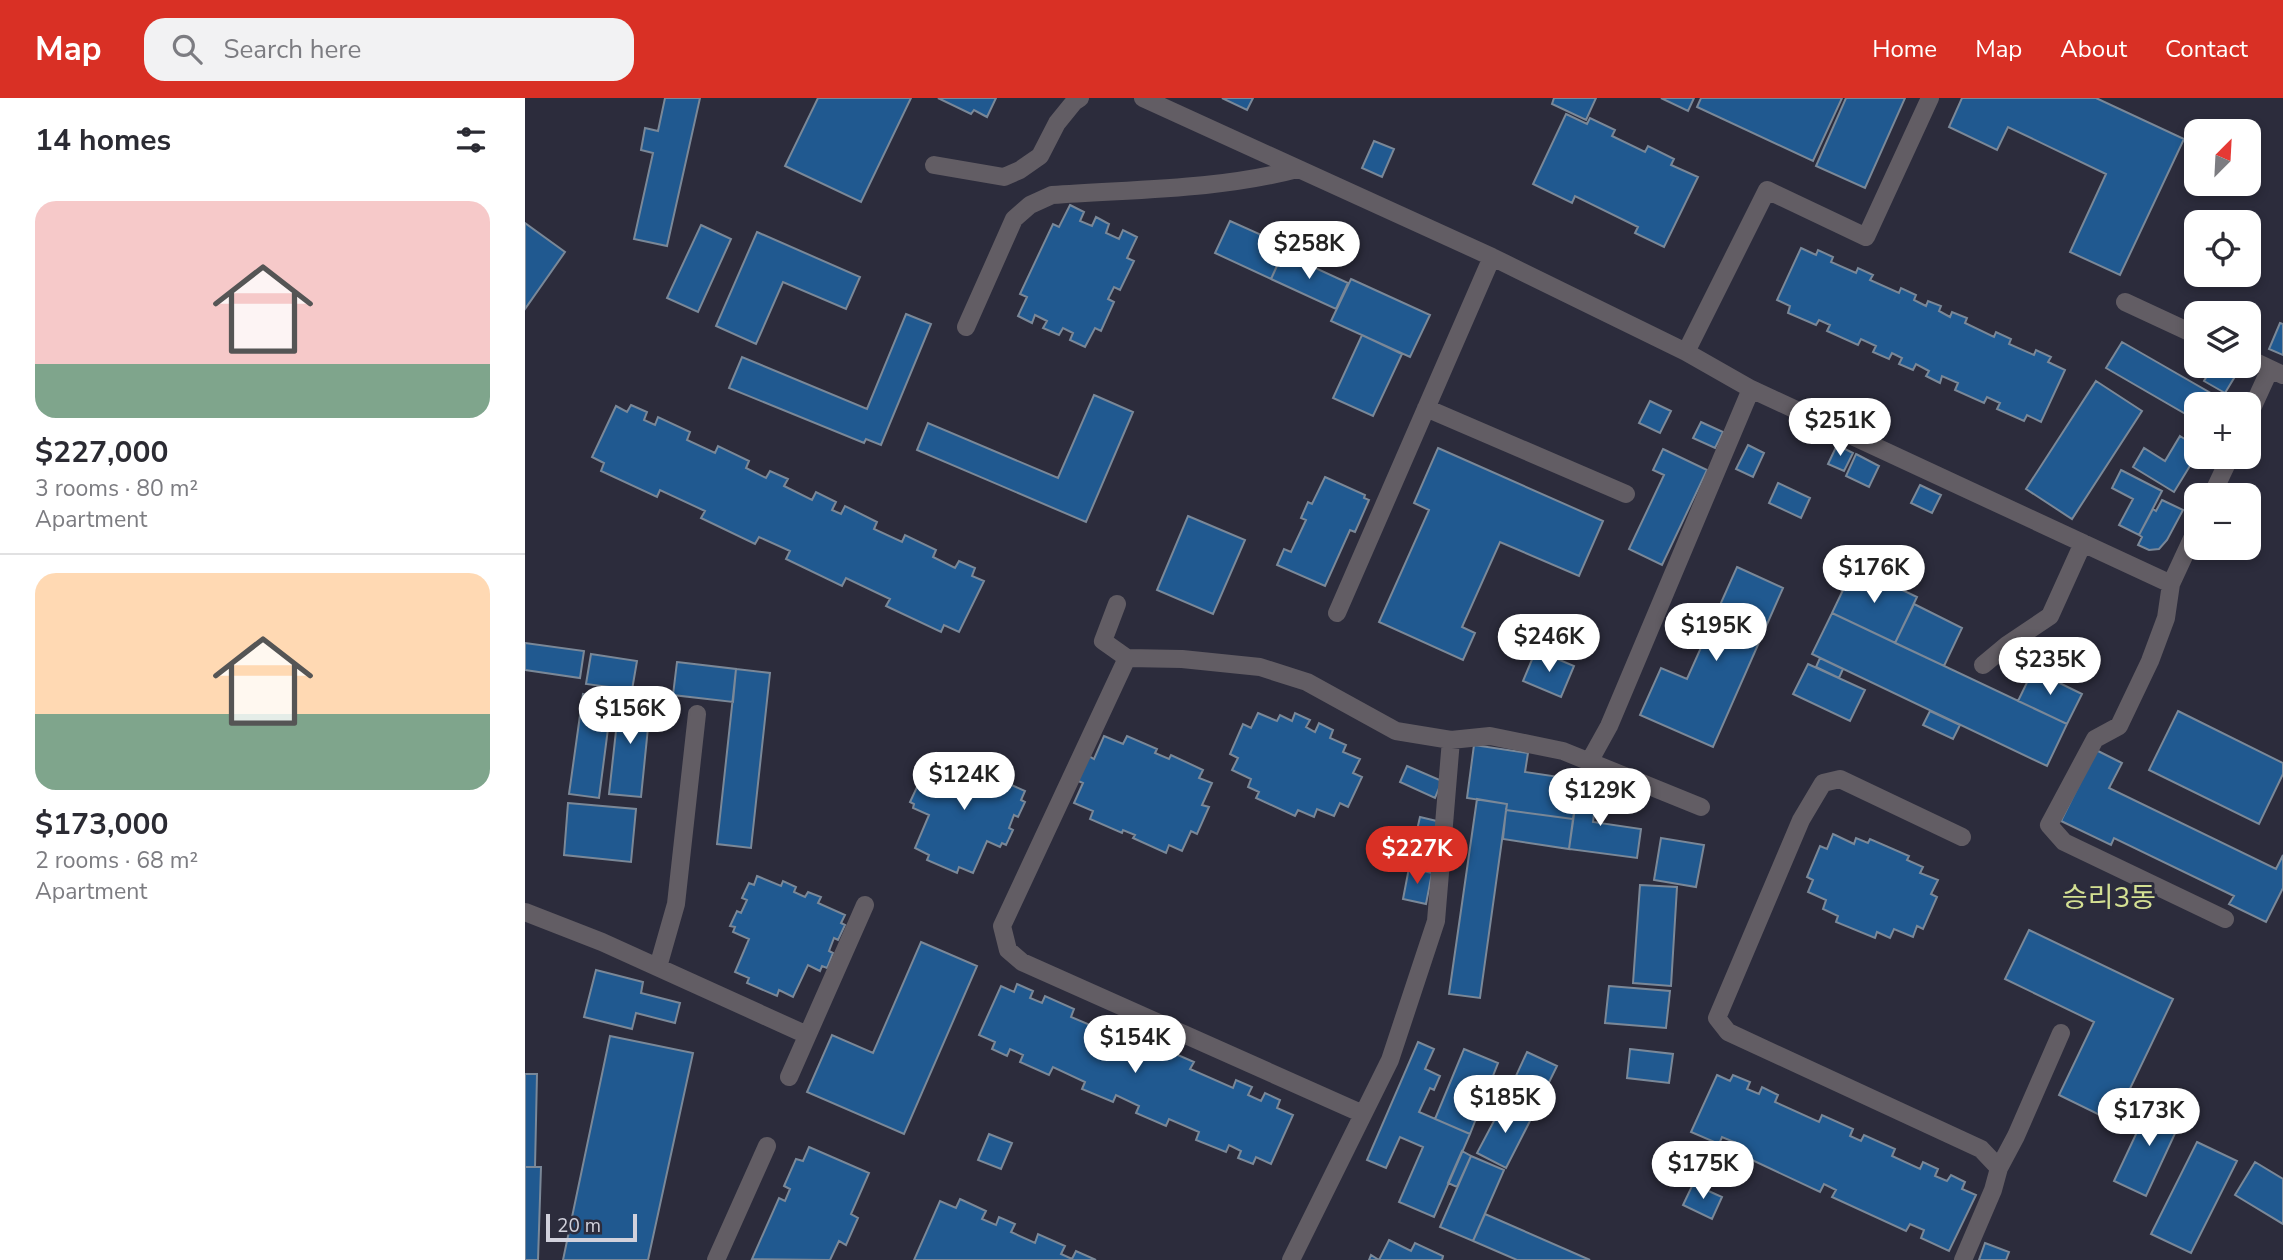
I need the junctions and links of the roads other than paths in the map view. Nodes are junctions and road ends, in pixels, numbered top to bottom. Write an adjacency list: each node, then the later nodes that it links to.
1 (1080, 98): 4 (street)
2 (1143, 98): 5 (street)
3 (1930, 98): 10 (street)
4 (934, 165)
5 (1297, 169): 6 (street); 8 (street)
6 (1492, 257): 10 (street); 15 (street)
7 (2125, 302): 9 (street)
8 (966, 327)
9 (2184, 329)
10 (1686, 352): 13 (street)
11 (2261, 365): 12 (street)
12 (2277, 372): 14 (street)
13 (1751, 389): 17 (street); 26 (street)
14 (2261, 397)
15 (1426, 408): 16 (street); 21 (street)
16 (1626, 494)
17 (2083, 543): 19 (street); 23 (street)
18 (2184, 556): 19 (street)
19 (2171, 584): 31 (street)
20 (1117, 604): 22 (street)
21 (1337, 613)
22 (1127, 658): 25 (street); 36 (street)
23 (1983, 665)
24 (697, 714): 32 (street)
25 (1451, 740): 26 (street); 36 (street)
26 (1589, 762): 27 (street)
27 (1700, 807)
28 (1962, 837): 38 (street)
29 (865, 905): 34 (street)
30 (525, 912): 32 (street)
31 (2225, 919)
32 (657, 967): 34 (street)
33 (2061, 1033): 38 (street)
34 (807, 1035): 35 (street)
35 (789, 1077)
36 (1363, 1114): 40 (street)
37 (767, 1146): 39 (street)
38 (1999, 1168): 41 (street)
39 (716, 1260)
40 (1291, 1260)
41 (1962, 1260)

